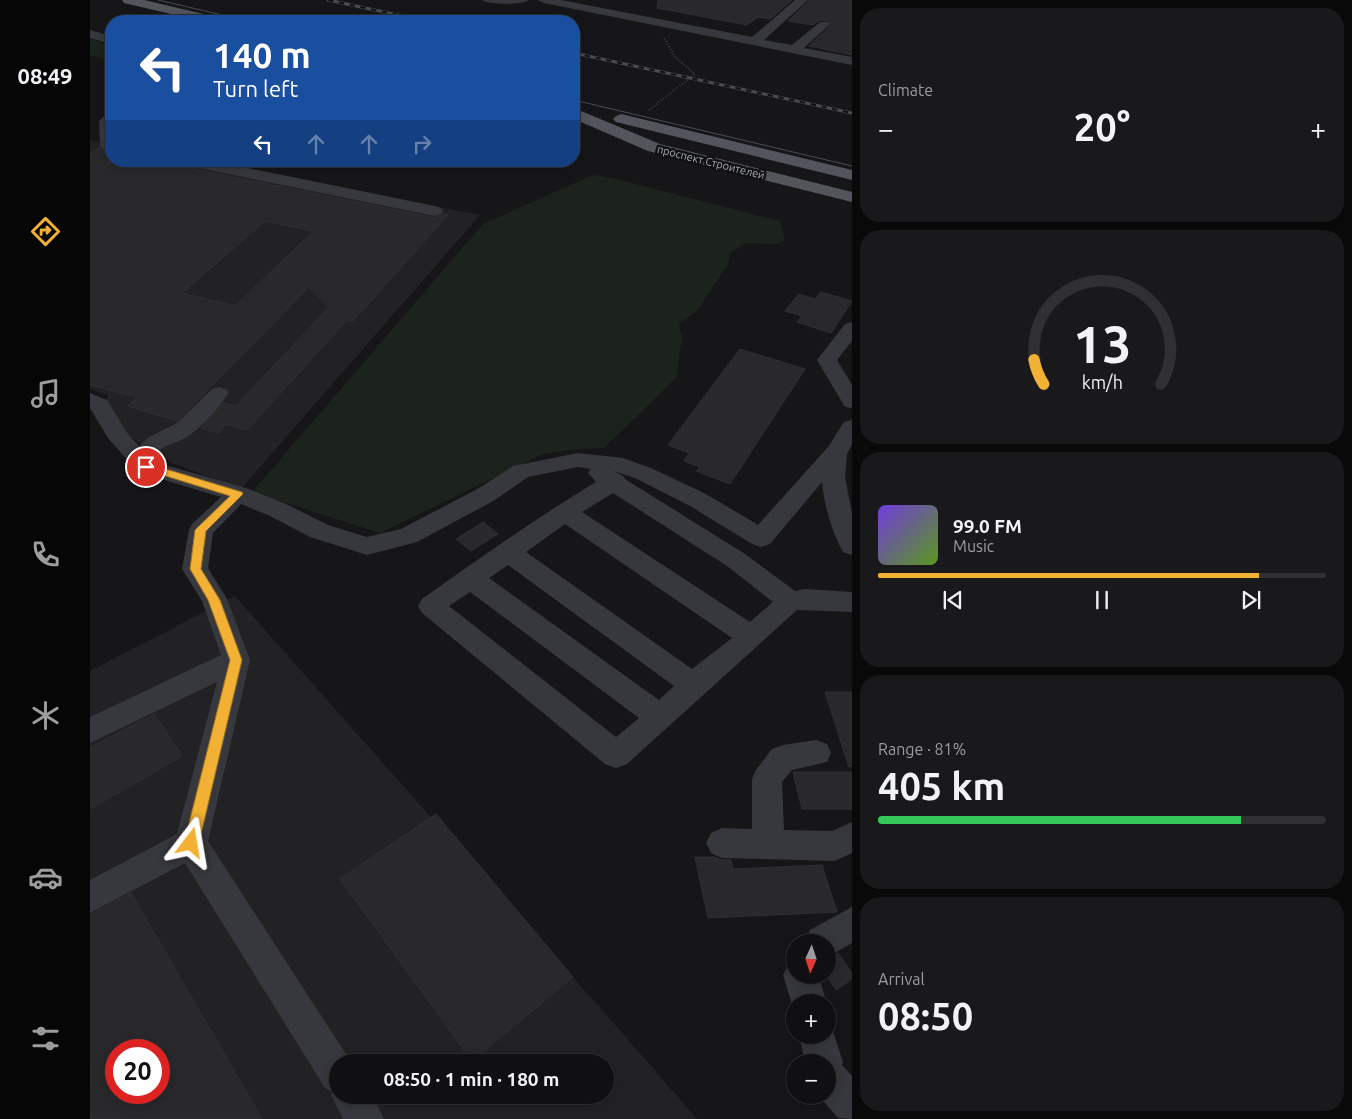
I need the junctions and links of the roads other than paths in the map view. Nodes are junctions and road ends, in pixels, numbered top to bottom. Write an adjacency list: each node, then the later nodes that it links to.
1 (128, 0): 6 (main road)
2 (488, 0): 3 (street)
3 (523, 0)
4 (544, 0): 10 (street)
5 (802, 0): 10 (street)
6 (191, 15)
7 (824, 24): 11 (street)
8 (90, 34): 9 (street)
9 (105, 38)
10 (755, 41): 11 (street)
11 (795, 49): 12 (street)
12 (852, 61)
13 (580, 109): 15 (main road, проспект Строителей)
14 (580, 116): 16 (main road, проспект Строителей)
15 (709, 141): 16 (main road); 18 (main road, проспект Строителей)
16 (684, 156): 19 (main road, проспект Строителей)
17 (219, 167): 20 (street)
18 (848, 173)
19 (852, 196)
20 (435, 211)
21 (852, 328): 24 (street)
22 (219, 393): 28 (street)
23 (90, 399): 28 (street)
24 (852, 402)
25 (852, 427): 26 (street)
26 (840, 461): 32 (street); 33 (street)
27 (564, 462): 29 (street); 30 (street); 32 (street)
28 (156, 470): 30 (street)
29 (615, 481): 31 (street); 35 (street)
30 (238, 494): 40 (street)
31 (565, 512): 34 (street); 39 (street)
32 (761, 538): 35 (street)
33 (850, 541)
34 (508, 552): 36 (street); 41 (street)
35 (736, 560): 37 (street)
36 (470, 578): 42 (street); 42 (street)
37 (790, 601): 38 (street); 39 (street)
38 (852, 602)
39 (752, 638): 41 (street)
40 (236, 660): 43 (street); 46 (street)
41 (693, 685): 42 (street)
42 (660, 717)
43 (90, 731)
44 (816, 753): 48 (street)
45 (852, 836): 48 (street)
46 (191, 843): 49 (street); 52 (street)
47 (722, 843): 48 (street)
48 (768, 844)
49 (90, 897)
50 (852, 924): 51 (street)
51 (835, 934)
52 (329, 1061)
53 (836, 1087): 55 (street)
54 (356, 1104): 56 (street)
55 (852, 1104)
56 (365, 1119)

